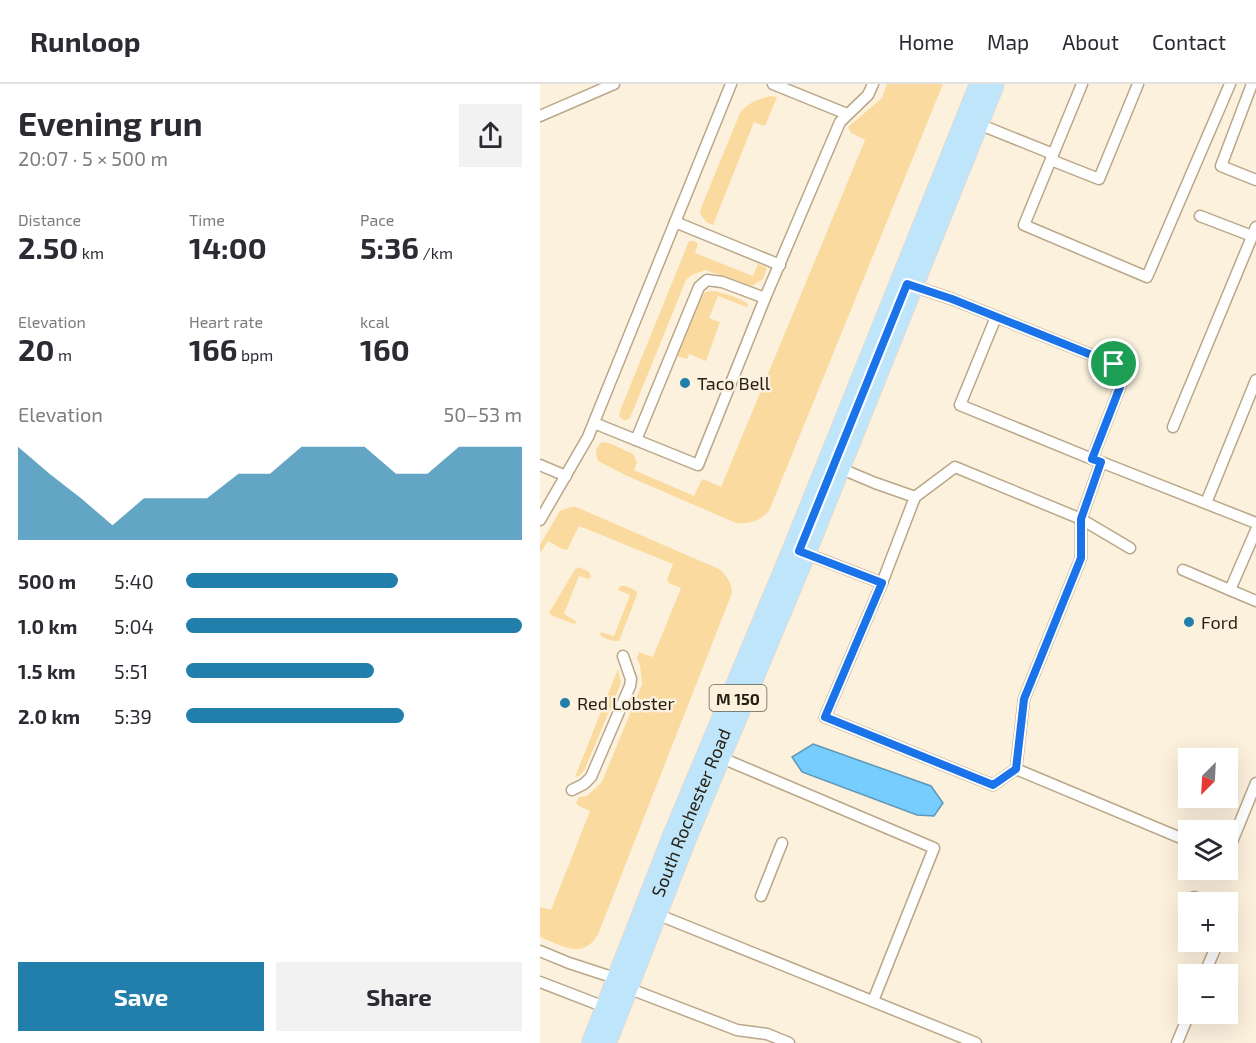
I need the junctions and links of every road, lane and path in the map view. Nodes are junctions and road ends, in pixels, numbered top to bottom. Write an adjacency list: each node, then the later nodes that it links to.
1 (614, 84): 11 (lane)
2 (731, 84): 16 (lane)
3 (773, 84): 10 (lane)
4 (873, 84): 10 (lane)
5 (987, 84): 12 (main road, South Rochester Road / M 150)
6 (1082, 84): 13 (lane)
7 (1138, 84): 13 (lane)
8 (1230, 84): 13 (lane)
9 (1249, 85): 14 (lane)
10 (847, 114): 18 (lane)
11 (540, 116)
12 (972, 122): 13 (lane); 19 (main road, South Rochester Road / M 150)
13 (1052, 157)
14 (1256, 180)
15 (1200, 216): 17 (lane)
16 (675, 222): 18 (lane); 23 (lane)
17 (1254, 232): 24 (lane)
18 (780, 265): 20 (lane)
19 (907, 284): 21 (lane); 28 (main road, South Rochester Road / M 150)
20 (765, 298): 25 (lane); 25 (lane)
21 (996, 317): 26 (lane); 26 (lane)
22 (1256, 380): 31 (lane)
23 (594, 423): 25 (lane); 29 (lane)
24 (1173, 427)
25 (636, 440)
26 (1096, 461): 31 (lane); 32 (lane)
27 (540, 465): 29 (lane)
28 (833, 465): 30 (lane); 37 (main road, South Rochester Road / M 150)
29 (566, 476): 33 (lane)
30 (915, 497): 32 (lane); 39 (lane)
31 (1206, 503): 34 (lane)
32 (1081, 519): 36 (lane); 44 (lane)
33 (540, 520)
34 (1256, 524)
35 (1256, 530): 40 (lane)
36 (1130, 548)
37 (799, 551): 39 (lane); 43 (main road, South Rochester Road / M 150)
38 (1183, 570): 40 (lane)
39 (882, 583): 44 (lane)
40 (1230, 590): 41 (lane)
41 (1256, 601)
42 (623, 656): 46 (lane)
43 (714, 755): 51 (main road, South Rochester Road / M 150); 55 (lane)
44 (1016, 769): 48 (lane)
45 (1256, 783): 47 (lane)
46 (572, 790)
47 (1238, 828)
48 (1178, 837)
49 (783, 843): 50 (lane)
50 (761, 896)
51 (651, 912): 54 (main road, South Rochester Road / M 150); 55 (lane)
52 (540, 951): 54 (lane)
53 (540, 982): 54 (lane)
54 (620, 992): 57 (main road, South Rochester Road / M 150); 58 (lane)
55 (873, 1001): 59 (lane)
56 (1185, 1024): 60 (lane)
57 (599, 1043)
58 (789, 1043)
59 (976, 1043)
60 (1177, 1043)

